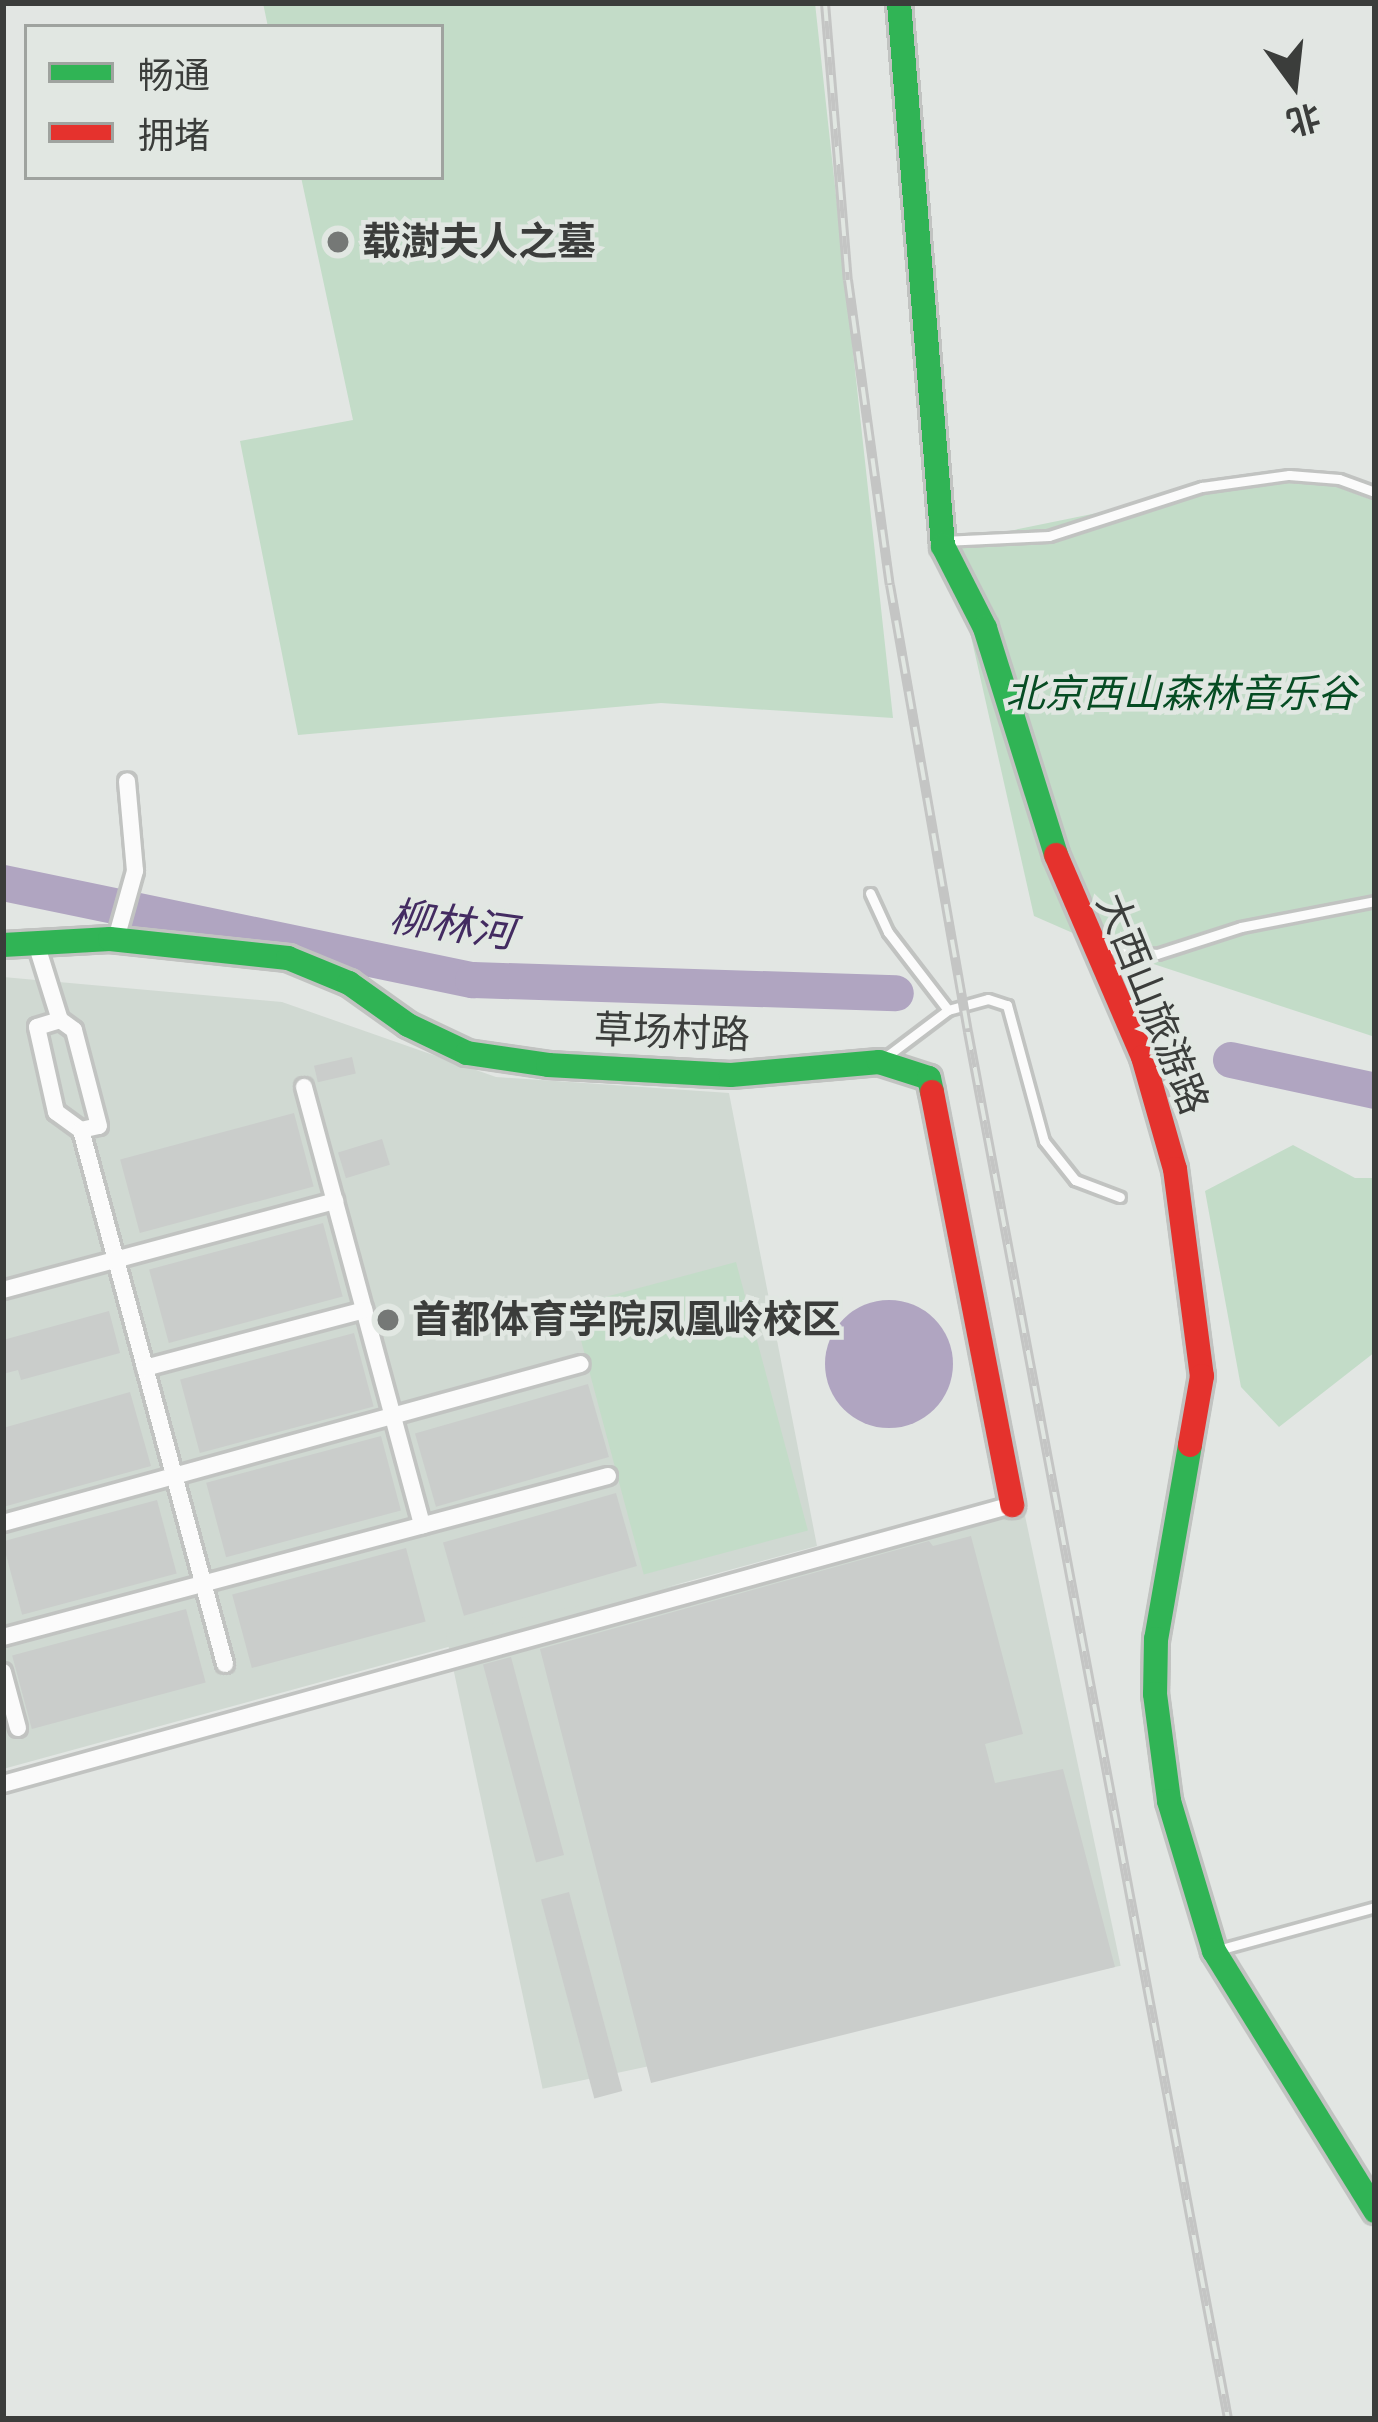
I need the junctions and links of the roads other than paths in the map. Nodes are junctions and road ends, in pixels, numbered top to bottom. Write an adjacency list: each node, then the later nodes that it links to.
1 (898, 3): 3 (street, 大西山旅游路)
2 (1375, 492): 3 (lane)
3 (943, 541): 10 (street, 大西山旅游路)
4 (127, 781): 7 (street)
5 (870, 893): 11 (lane)
6 (1375, 902): 10 (lane)
7 (118, 933): 8 (street, 草场村路); 13 (street, 草场村路)
8 (36, 943): 9 (street, 草场村路); 12 (street)
9 (3, 945)
10 (1094, 948): 36 (street, 大西山旅游路)
11 (948, 1010): 13 (lane); 16 (lane)
12 (60, 1020): 15 (street); 15 (street)
13 (879, 1062): 26 (street)
14 (304, 1087): 17 (street)
15 (81, 1130): 18 (street)
16 (1120, 1197)
17 (335, 1201): 18 (street); 20 (street)
18 (116, 1260): 19 (street); 22 (street)
19 (3, 1290)
20 (364, 1310): 22 (street); 23 (street)
21 (581, 1364): 23 (street)
22 (146, 1369): 25 (street)
23 (393, 1416): 25 (street); 28 (street)
24 (608, 1475): 28 (street)
25 (175, 1476): 27 (street); 29 (street)
26 (1012, 1505): 34 (street)
27 (3, 1523)
28 (422, 1525): 29 (street)
29 (203, 1584): 30 (street); 31 (street)
30 (3, 1637)
31 (225, 1664)
32 (3, 1672): 33 (street)
33 (18, 1728)
34 (3, 1784)
35 (1375, 1907): 36 (lane)
36 (1214, 1951): 37 (street, 大西山旅游路)
37 (1375, 2211)

